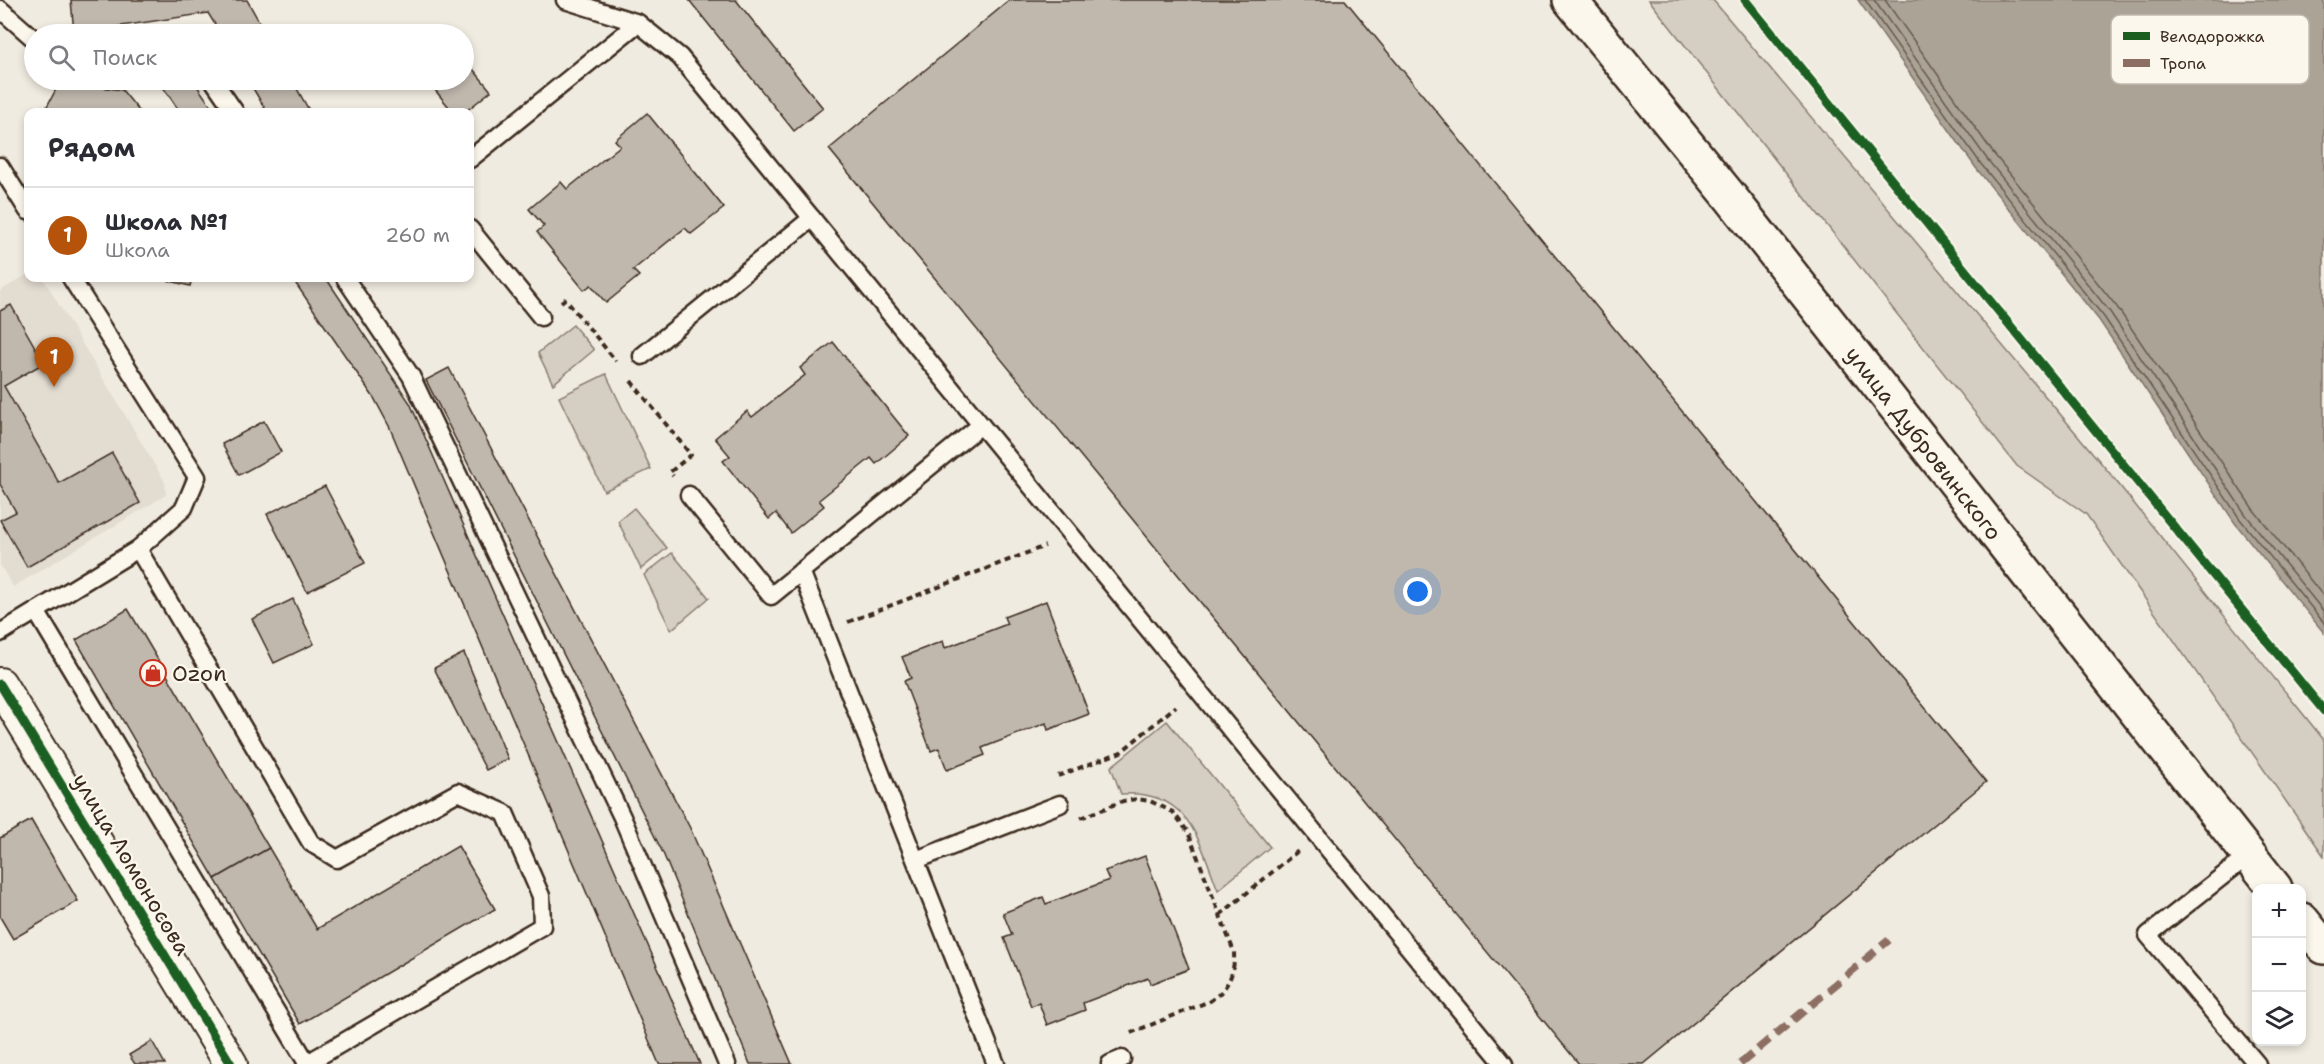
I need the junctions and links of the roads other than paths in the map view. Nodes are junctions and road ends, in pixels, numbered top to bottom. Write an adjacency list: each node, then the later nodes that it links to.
1 (565, 0): 4 (lane)
2 (1570, 0): 25 (main road, улица Дубровинского)
3 (0, 9): 5 (lane)
4 (638, 23): 8 (lane); 11 (lane)
5 (24, 30)
6 (220, 90): 7 (lane)
7 (232, 108)
8 (474, 156)
9 (0, 166): 10 (lane)
10 (24, 205)
11 (812, 218): 16 (lane); 17 (lane)
12 (474, 234): 15 (lane)
13 (74, 282): 19 (lane)
14 (348, 282): 32 (lane)
15 (541, 318)
16 (642, 356)
17 (981, 425): 20 (lane); 34 (lane)
18 (689, 495): 20 (lane)
19 (138, 549): 21 (lane); 31 (lane)
20 (801, 571): 26 (lane)
21 (36, 611): 22 (lane); 31 (lane)
22 (0, 633)
23 (0, 684): 30 (street, улица Ломоносова)
24 (1060, 804): 26 (lane)
25 (2248, 856): 27 (main road, улица Дубровинского); 35 (lane)
26 (916, 861): 33 (lane)
27 (2272, 884)
28 (2306, 926): 29 (main road)
29 (2324, 947)
30 (231, 1064)
31 (306, 1064)
32 (727, 1064)
33 (996, 1064)
34 (1504, 1064)
35 (2257, 1064)

